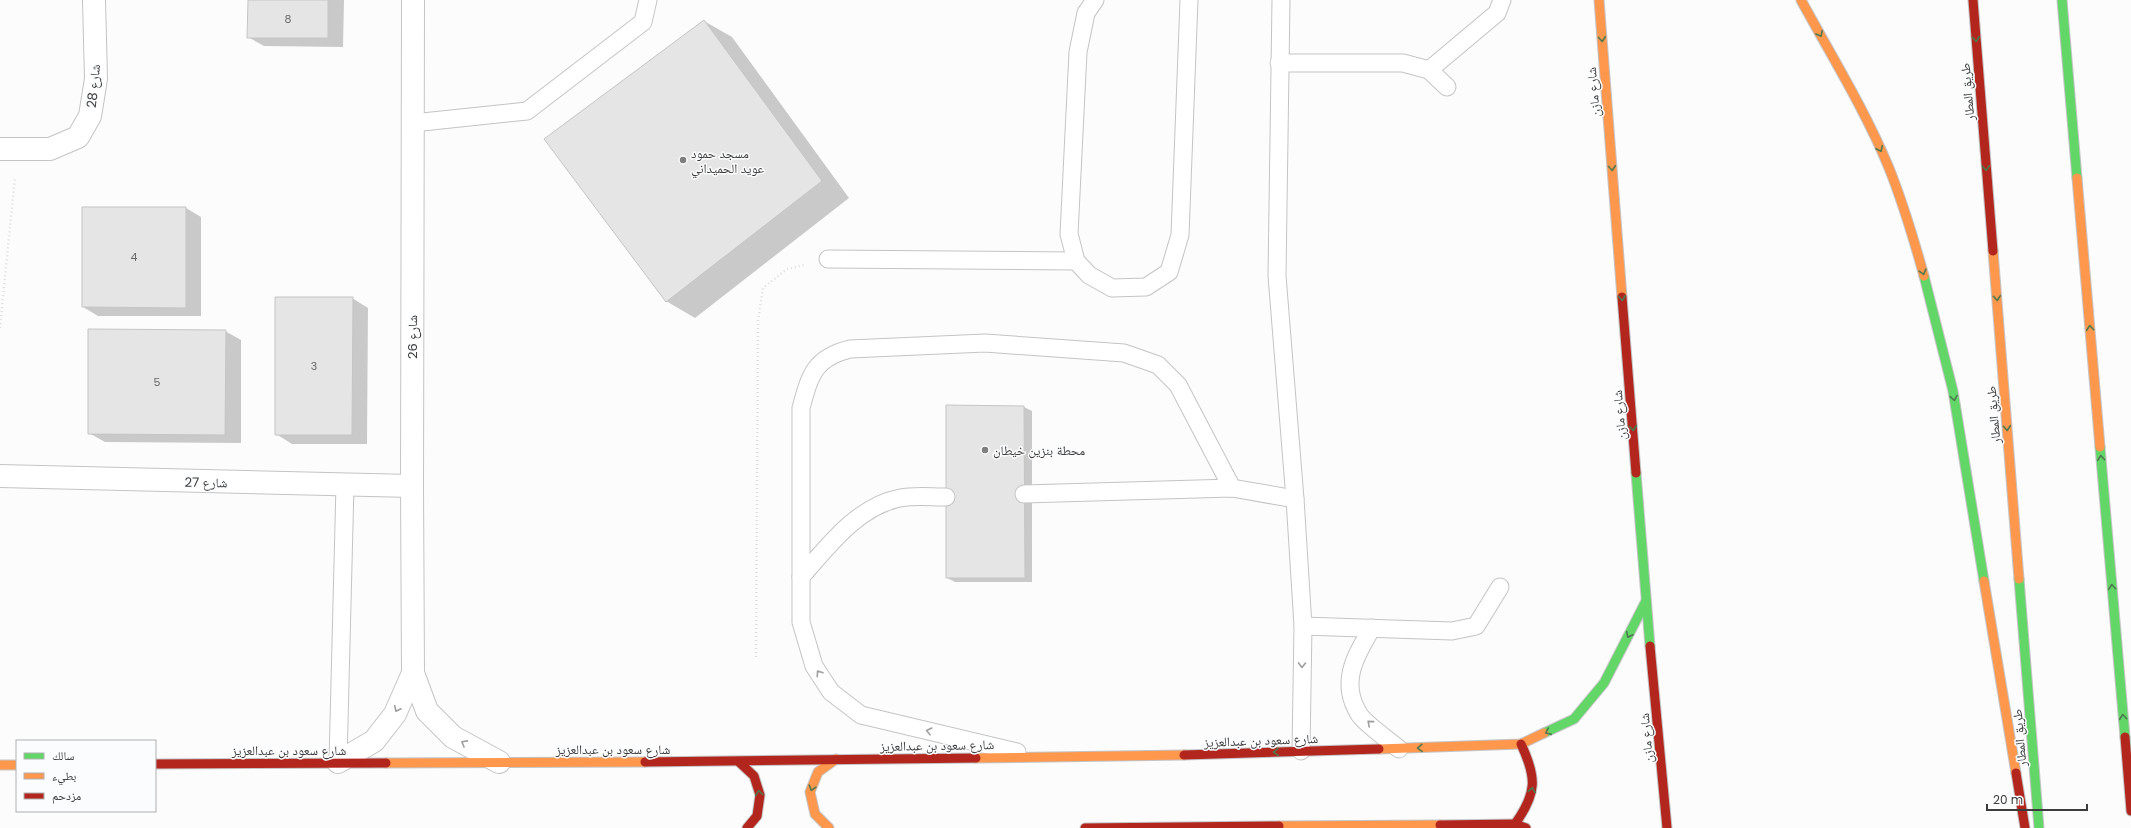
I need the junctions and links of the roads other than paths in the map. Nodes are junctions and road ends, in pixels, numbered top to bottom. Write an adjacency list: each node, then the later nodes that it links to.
1 (94, 0): 16 (street, شارع 28)
2 (413, 0): 15 (street, شارع 26)
3 (648, 0): 15 (lane)
4 (1095, 0): 18 (lane)
5 (1189, 0): 18 (lane)
6 (1281, 0): 12 (lane)
7 (1502, 0): 13 (lane)
8 (1599, 0): 28 (main road, شارع مازن, one-way to 28)
9 (1801, 0): 52 (main road, one-way to 52)
10 (1972, 0): 53 (main road, طريق المطار, one-way to 53)
11 (2062, 0): 43 (main road, one-way to 11)
12 (1279, 62): 13 (lane); 25 (lane)
13 (1429, 70): 14 (lane)
14 (1446, 87)
15 (413, 123): 21 (street, شارع 26)
16 (9, 149)
17 (828, 259): 18 (lane)
18 (1076, 261)
19 (0, 476): 20 (street, شارع 27)
20 (346, 485): 21 (street, شارع 27); 37 (lane)
21 (412, 486): 31 (street, شارع 26)
22 (1232, 488): 23 (lane); 25 (lane); 26 (lane)
23 (1024, 494)
24 (946, 497): 26 (lane)
25 (1295, 499): 29 (lane)
26 (801, 577): 35 (lane, one-way to 26)
27 (1500, 587): 30 (lane)
28 (1646, 601): 32 (main road, شارع سعود بن عبدالعزيز, one-way to 32); 51 (main road, شارع مازن)
29 (1303, 626): 30 (lane); 34 (lane, one-way to 34)
30 (1372, 628): 33 (lane, one-way to 30)
31 (413, 673): 37 (street, شارع 26, one-way to 37); 38 (street, شارع 26, one-way to 31)
32 (1521, 744): 33 (main road, شارع سعود بن عبدالعزيز, one-way to 33); 44 (main road, one-way to 32)
33 (1399, 749): 34 (main road, شارع سعود بن عبدالعزيز)
34 (1301, 751): 35 (main road, شارع سعود بن عبدالعزيز, one-way to 35)
35 (1035, 756): 36 (main road, شارع سعود بن عبدالعزيز)
36 (836, 759): 39 (main road, شارع سعود بن عبدالعزيز); 47 (main road, one-way to 47)
37 (338, 762): 38 (main road, شارع سعود بن عبدالعزيز); 40 (main road, شارع سعود بن عبدالعزيز)
38 (498, 762): 39 (main road, شارع سعود بن عبدالعزيز)
39 (740, 762): 46 (main road, one-way to 39)
40 (156, 764)
41 (0, 765): 42 (main road)
42 (16, 765)
43 (2131, 811)
44 (1515, 824): 45 (main road); 50 (main road)
45 (1229, 827): 49 (main road)
46 (747, 828)
47 (829, 828)
48 (1085, 828): 49 (main road)
49 (1171, 828)
50 (1526, 828)
51 (1667, 828)
52 (2025, 828)
53 (2039, 828)

